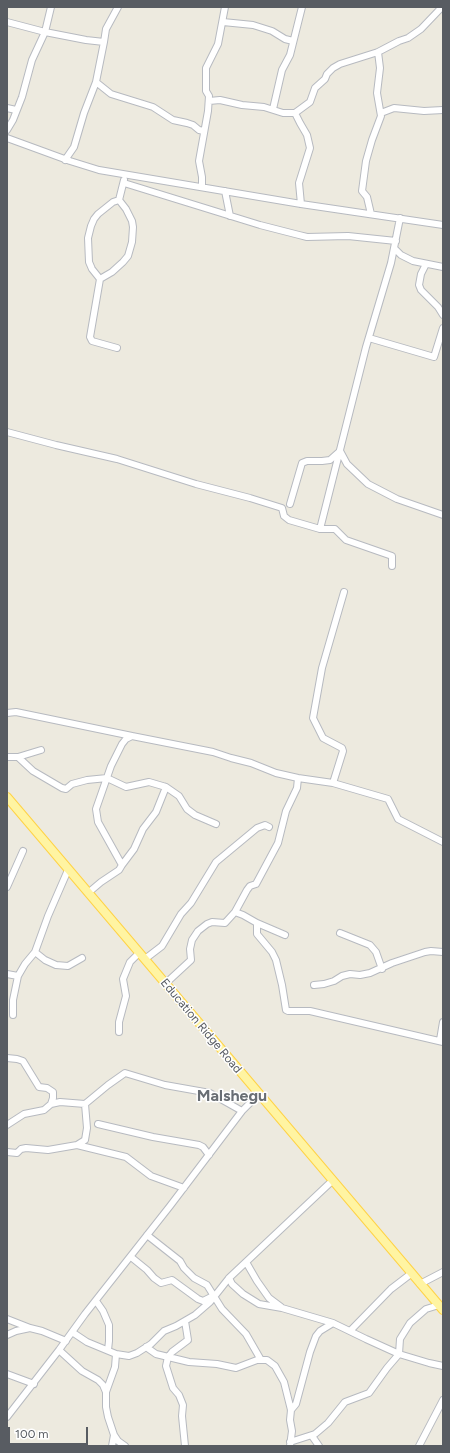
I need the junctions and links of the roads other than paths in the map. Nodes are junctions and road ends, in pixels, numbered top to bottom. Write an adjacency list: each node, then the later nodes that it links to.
1 (51, 7): 8 (street)
2 (118, 7): 9 (street)
3 (225, 7): 7 (street)
4 (302, 7): 10 (street)
5 (442, 7): 11 (street)
6 (7, 22): 8 (street)
7 (223, 22): 10 (street); 13 (street)
8 (45, 32): 9 (street); 16 (street)
9 (104, 42): 12 (street)
10 (293, 42): 15 (street)
11 (378, 52): 18 (street); 19 (street)
12 (96, 82): 21 (street); 23 (street)
13 (209, 100): 15 (street); 21 (street)
14 (7, 108): 16 (street)
15 (273, 109): 18 (street)
16 (16, 110): 20 (street)
17 (443, 110): 19 (street)
18 (296, 113): 29 (street)
19 (381, 113): 30 (street)
20 (7, 130)
21 (204, 131): 26 (street)
22 (7, 138): 23 (street)
23 (65, 160): 24 (street)
24 (126, 175): 25 (street); 26 (street)
25 (124, 183): 28 (street); 31 (street)
26 (202, 187): 27 (street)
27 (225, 191): 29 (street); 31 (street)
28 (119, 200): 39 (street); 39 (street)
29 (301, 204): 30 (street)
30 (371, 214): 32 (street)
31 (230, 216): 35 (street)
32 (400, 218): 34 (street); 35 (street)
33 (443, 218): 34 (street)
34 (442, 225)
35 (396, 241): 36 (street)
36 (395, 249): 37 (street); 42 (street)
37 (426, 264): 38 (street); 40 (street)
38 (443, 267)
39 (100, 279): 43 (street)
40 (443, 315)
41 (443, 328): 42 (street)
42 (369, 338): 45 (street)
43 (117, 348)
44 (7, 432): 48 (street)
45 (340, 451): 46 (street); 47 (street); 48 (street)
46 (290, 504)
47 (443, 515)
48 (320, 529): 49 (street)
49 (392, 566)
50 (344, 592): 58 (street)
51 (7, 713): 52 (street)
52 (132, 736): 56 (street); 57 (street)
53 (41, 750): 55 (street)
54 (7, 758): 55 (street)
55 (18, 758): 56 (street)
56 (107, 778): 59 (street); 65 (street)
57 (298, 778): 58 (street); 69 (street)
58 (333, 783): 63 (street)
59 (166, 787): 61 (street); 65 (street)
60 (7, 797): 66 (main road, Education Ridge Road)
61 (216, 824)
62 (269, 828): 75 (street)
63 (443, 842)
64 (23, 851): 67 (street)
65 (122, 866): 68 (street)
66 (68, 870): 68 (main road, Education Ridge Road); 73 (street)
67 (7, 887)
68 (88, 893): 75 (main road, Education Ridge Road)
69 (235, 912): 70 (street); 80 (street)
70 (258, 923): 72 (street); 85 (street)
71 (340, 933): 77 (street)
72 (285, 934)
73 (35, 952): 76 (street); 79 (street)
74 (443, 952): 77 (street)
75 (142, 956): 80 (main road, Education Ridge Road); 84 (street)
76 (82, 958)
77 (382, 968): 81 (street)
78 (7, 974): 79 (street)
79 (18, 976): 82 (street)
80 (165, 984): 87 (main road, Education Ridge Road)
81 (314, 985)
82 (13, 1015)
83 (443, 1022): 85 (street)
84 (119, 1032)
85 (442, 1041)
86 (7, 1058): 88 (street)
87 (259, 1094): 90 (street); 96 (main road, Education Ridge Road)
88 (51, 1104): 89 (street); 92 (street)
89 (85, 1104): 90 (street); 93 (street)
90 (242, 1111): 95 (street)
91 (98, 1124): 95 (street)
92 (7, 1125)
93 (77, 1145): 94 (street); 97 (street)
94 (7, 1152)
95 (209, 1155): 97 (street)
96 (332, 1181): 100 (street); 102 (main road, Education Ridge Road)
97 (184, 1188): 98 (street)
98 (147, 1235): 99 (street); 105 (street)
99 (131, 1257): 105 (street); 106 (street)
100 (246, 1262): 103 (street); 107 (street)
101 (443, 1272): 104 (street)
102 (412, 1273): 104 (main road, Education Ridge Road); 113 (street)
103 (229, 1278): 105 (street); 107 (street)
104 (420, 1284): 108 (main road, Education Ridge Road)
105 (213, 1296): 110 (street); 123 (street)
106 (96, 1301): 114 (street); 119 (street)
107 (282, 1308): 111 (street)
108 (441, 1308): 121 (street)
109 (7, 1319): 112 (street)
110 (185, 1321): 117 (street); 122 (street)
111 (333, 1323): 113 (street); 130 (street)
112 (30, 1328): 115 (street); 116 (street)
113 (350, 1331): 121 (street)
114 (72, 1332): 116 (street); 119 (street)
115 (7, 1335)
116 (66, 1341): 118 (street)
117 (146, 1347): 120 (street); 122 (street)
118 (59, 1350): 126 (street); 127 (street)
119 (108, 1350): 120 (street)
120 (116, 1354): 127 (street)
121 (399, 1354): 124 (street); 133 (street)
122 (168, 1357): 123 (street); 137 (street)
123 (261, 1360): 130 (street)
124 (443, 1366)
125 (7, 1374): 126 (street)
126 (34, 1384): 129 (street)
127 (106, 1392): 132 (street)
128 (443, 1400): 139 (street)
129 (9, 1410): 131 (street)
130 (291, 1410): 134 (street)
131 (7, 1417)
132 (114, 1435): 135 (street); 136 (street)
133 (312, 1436): 134 (street); 138 (street)
134 (290, 1444)
135 (112, 1446)
136 (125, 1446)
137 (185, 1446)
138 (319, 1446)
139 (419, 1446)

